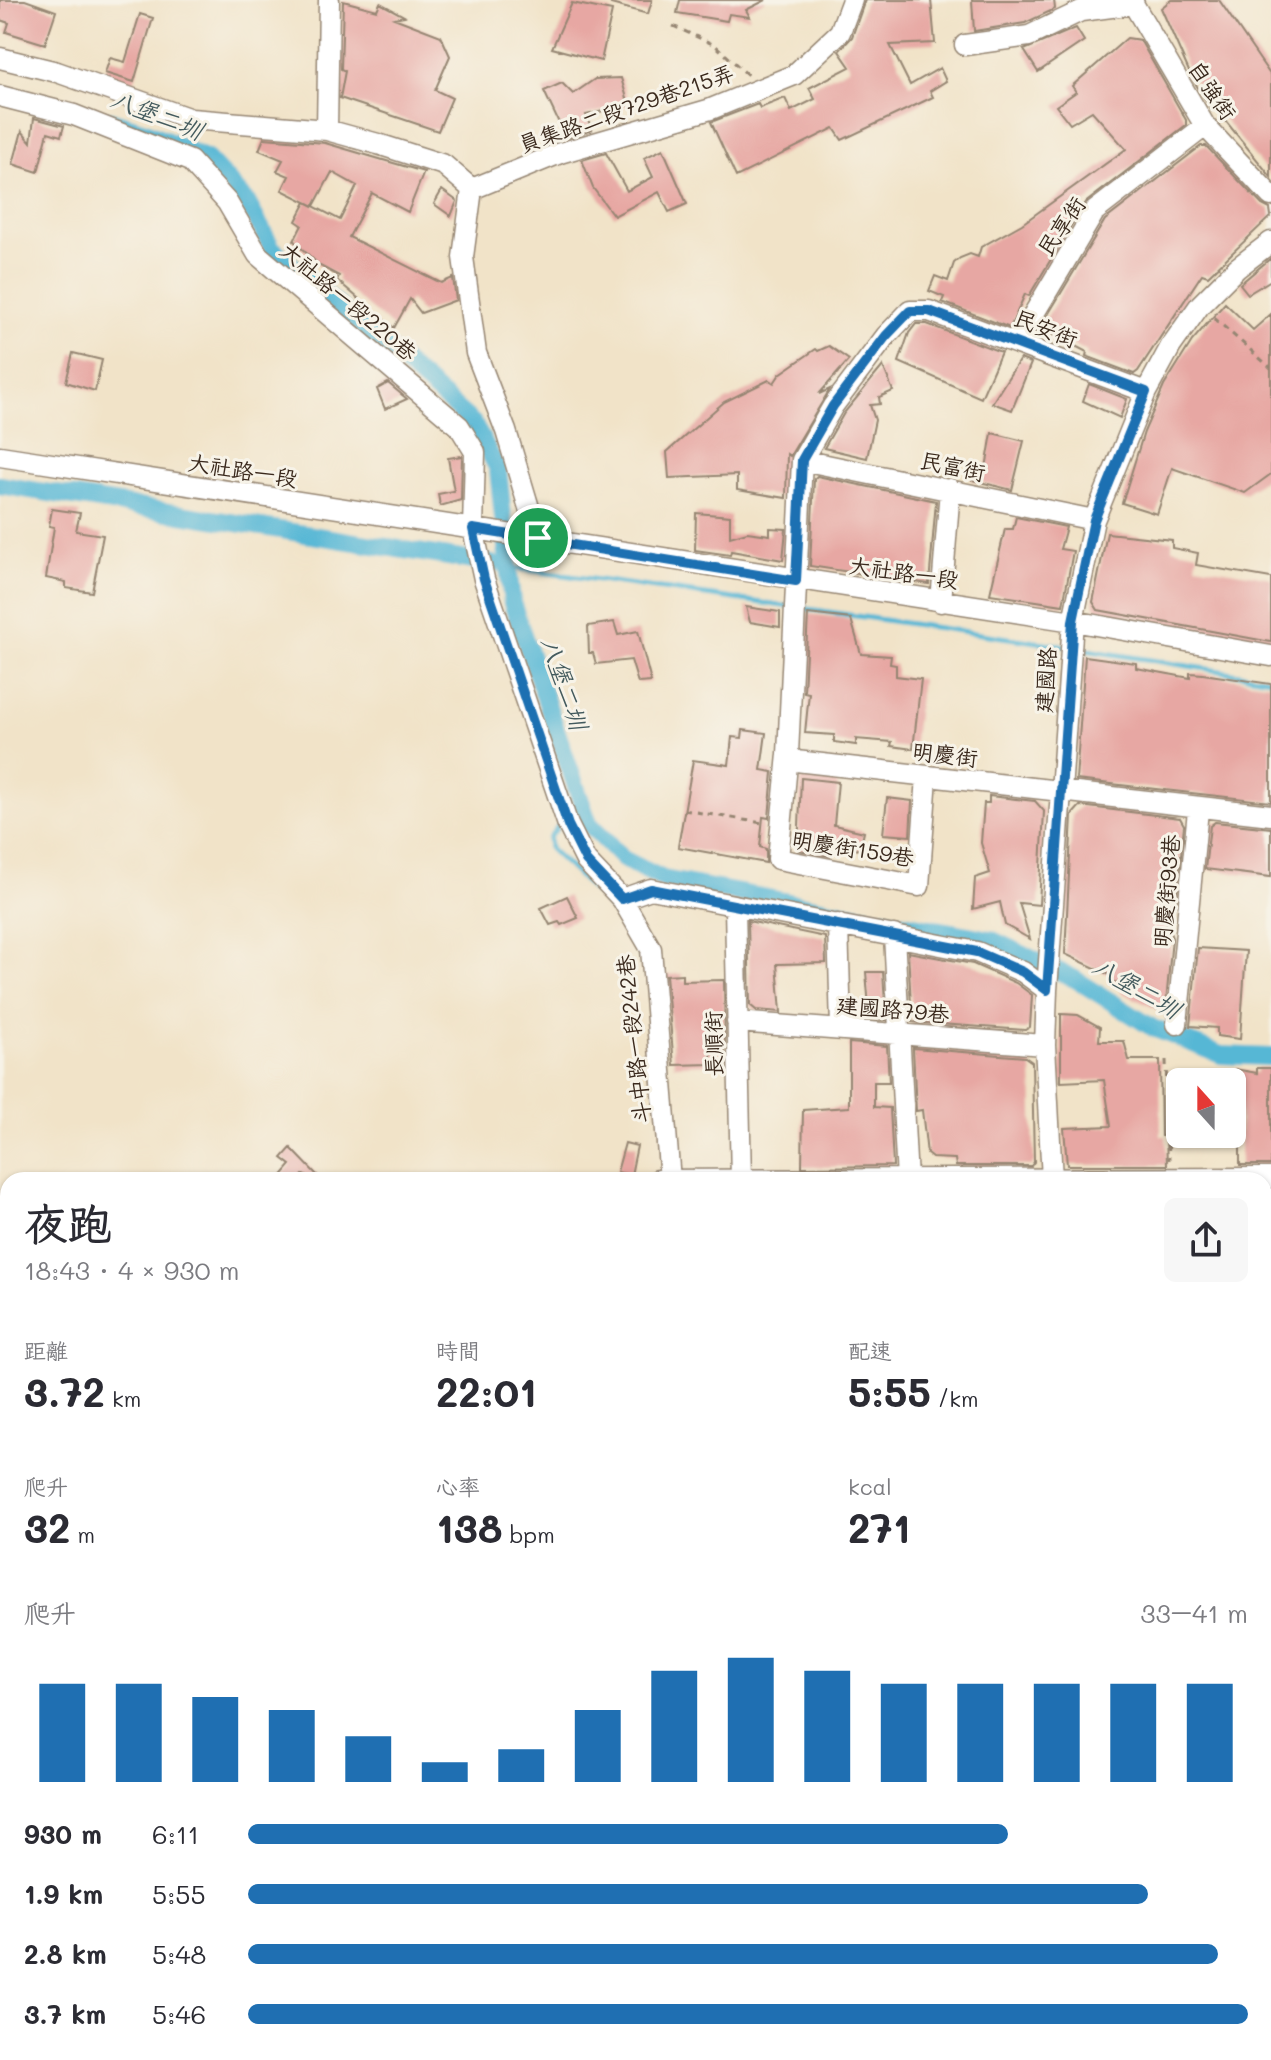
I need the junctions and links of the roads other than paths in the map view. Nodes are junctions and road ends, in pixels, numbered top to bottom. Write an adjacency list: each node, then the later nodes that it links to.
1 (329, 0): 8 (street)
2 (852, 0): 9 (street, 員集路二段729巷215弄)
3 (1132, 2): 4 (street); 7 (street, 自強街)
4 (965, 45)
5 (0, 58): 8 (street)
6 (0, 96): 18 (street, 大社路一段220巷)
7 (1205, 126): 10 (street, 自強街); 12 (street, 民享街)
8 (327, 130): 9 (street)
9 (472, 189): 19 (street)
10 (1271, 196)
11 (1271, 242): 13 (street, 建國路)
12 (1017, 342): 13 (street, 民安街); 15 (street, 民安街)
13 (1146, 392): 17 (street, 建國路)
14 (0, 456): 18 (street, 大社路一段)
15 (802, 460): 16 (street, 民富街); 20 (street)
16 (950, 489): 17 (street, 民富街); 21 (street)
17 (1094, 520): 22 (street, 建國路)
18 (475, 530): 19 (street, 大社路一段); 29 (street, 大社路一段220巷)
19 (534, 537): 20 (street, 大社路一段)
20 (796, 581): 21 (street, 大社路一段); 24 (street)
21 (941, 602): 22 (street, 大社路一段)
22 (1073, 621): 23 (street, 大社路一段); 26 (street, 建國路)
23 (1271, 656)
24 (788, 754): 25 (street, 明慶街); 25 (street, 明慶街159巷)
25 (927, 777): 26 (street, 明慶街)
26 (1062, 792): 27 (street, 明慶街); 33 (street, 建國路)
27 (1198, 810): 28 (street, 明慶街); 35 (street, 明慶街93巷)
28 (1271, 815)
29 (622, 899): 30 (street); 39 (street, 斗中路一段242巷)
30 (735, 907): 31 (street); 34 (street, 長順街)
31 (838, 924): 32 (street); 36 (street)
32 (894, 935): 33 (street); 37 (street)
33 (1047, 990): 38 (street, 建國路)
34 (737, 1022): 36 (street, 建國路79巷); 40 (street, 長順街)
35 (1177, 1024)
36 (841, 1028): 37 (street, 建國路79巷)
37 (896, 1034): 38 (street, 建國路79巷); 41 (street)
38 (1045, 1045): 42 (street, 建國路)
39 (666, 1172)
40 (740, 1172)
41 (906, 1172)
42 (1052, 1172)

